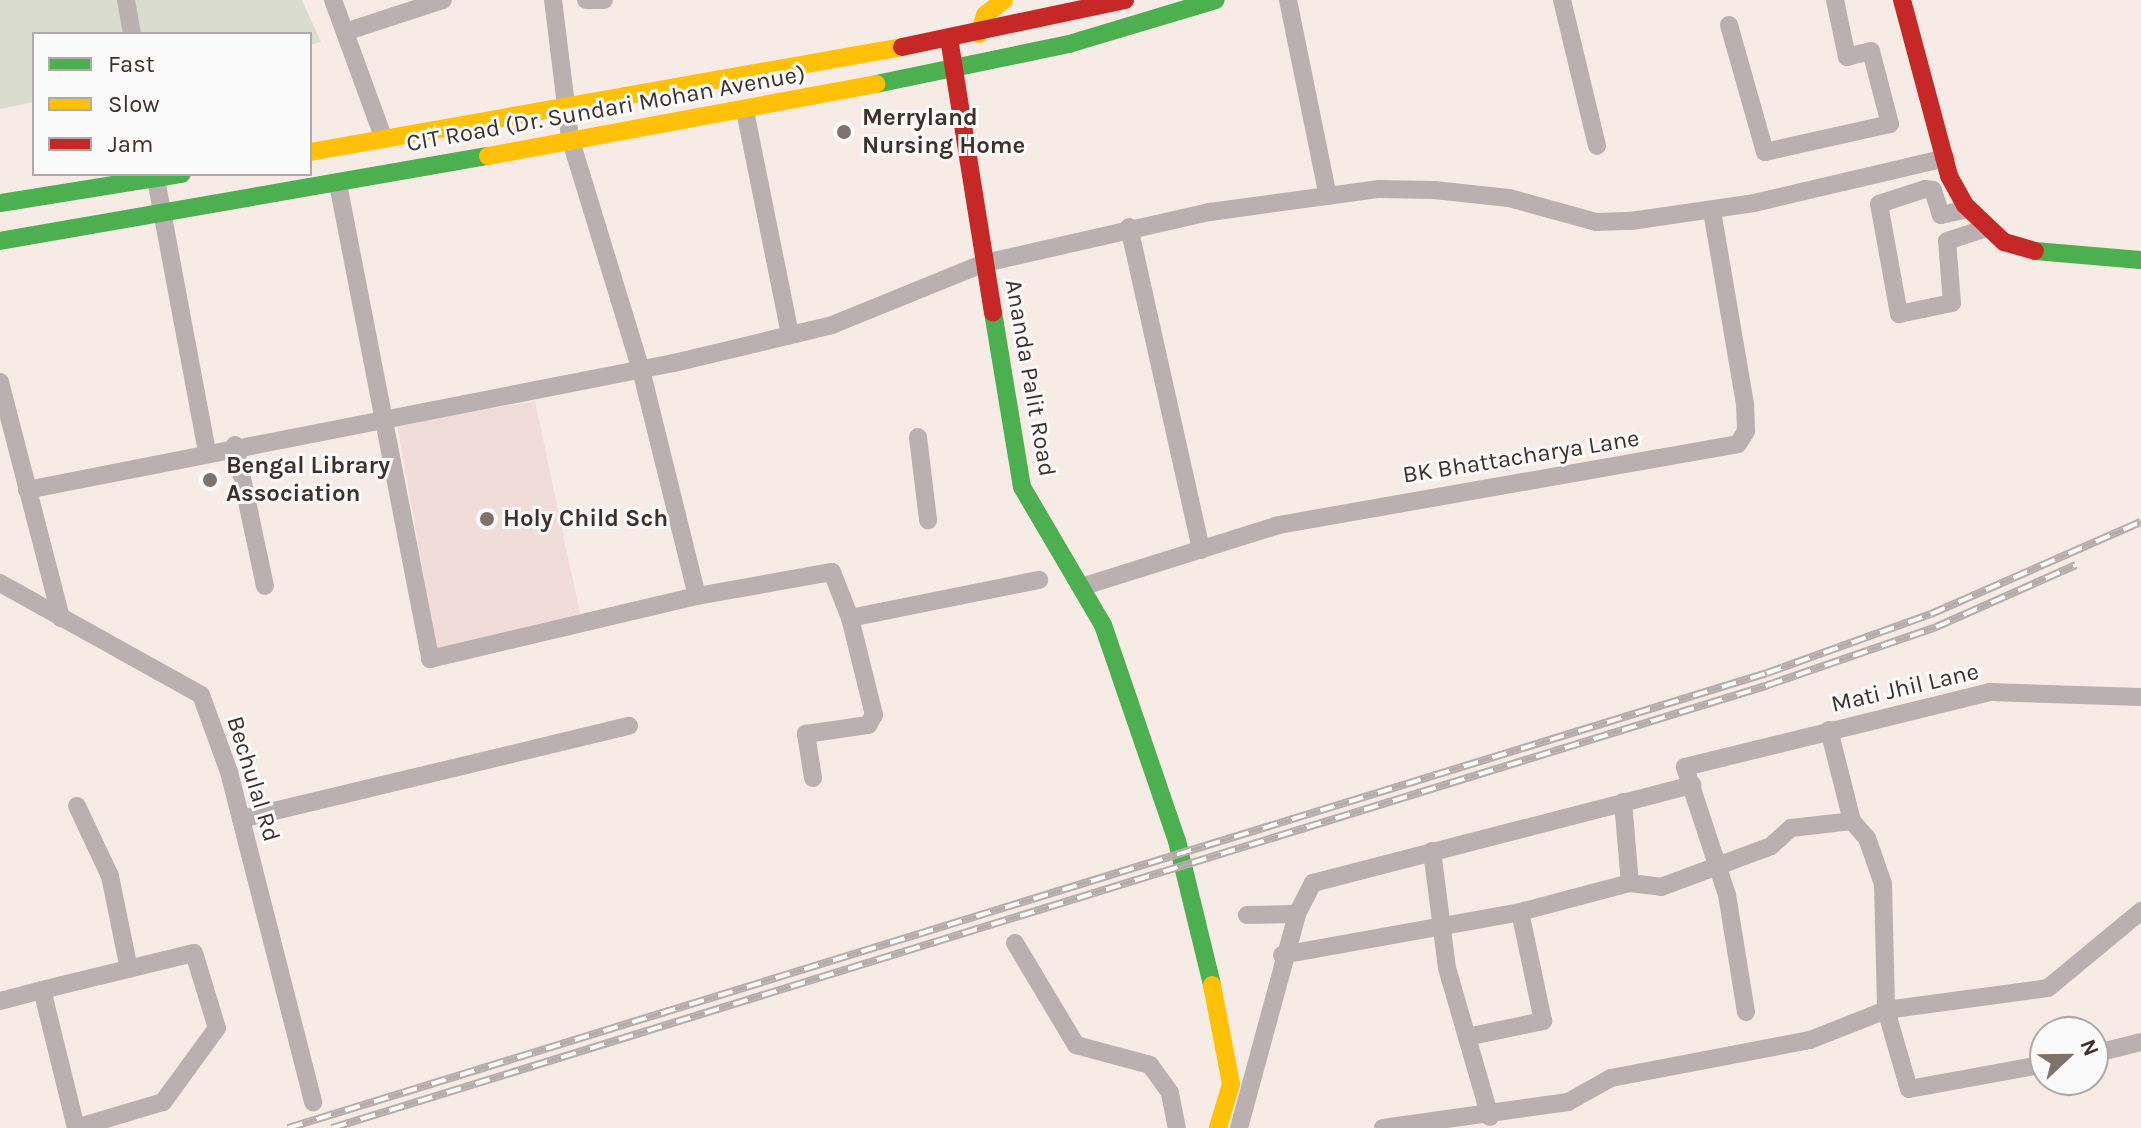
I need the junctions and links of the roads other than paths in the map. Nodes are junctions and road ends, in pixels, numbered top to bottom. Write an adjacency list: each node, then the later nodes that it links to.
1 (126, 0): 16 (street)
2 (333, 0): 17 (street)
3 (443, 0): 17 (street)
4 (553, 0): 21 (street)
5 (586, 0): 6 (street)
6 (604, 0)
7 (1004, 0): 18 (main road)
8 (1125, 0): 14 (main road, CIT Road (Dr. Sundari Mohan Avenue))
9 (1216, 0): 20 (main road, CIT Road (Dr. Sundari Mohan Avenue))
10 (1288, 0): 30 (street)
11 (1562, 0): 25 (street)
12 (1835, 0): 15 (street)
13 (1902, 0): 27 (main road)
14 (1061, 9): 18 (main road, CIT Road (Dr. Sundari Mohan Avenue))
15 (1729, 25)
16 (132, 32)
17 (345, 32): 24 (street)
18 (979, 34): 19 (main road, CIT Road (Dr. Sundari Mohan Avenue))
19 (949, 38): 20 (main road, Ananda Palit Road); 21 (main road, CIT Road (Dr. Sundari Mohan Avenue))
20 (953, 65): 22 (main road, CIT Road (Dr. Sundari Mohan Avenue)); 41 (main road, Ananda Palit Road)
21 (566, 103): 23 (street); 24 (main road, CIT Road (Dr. Sundari Mohan Avenue))
22 (745, 111): 23 (main road, CIT Road (Dr. Sundari Mohan Avenue)); 42 (street)
23 (570, 138): 29 (main road, CIT Road (Dr. Sundari Mohan Avenue)); 43 (street)
24 (384, 139): 26 (main road, CIT Road (Dr. Sundari Mohan Avenue))
25 (1597, 146)
26 (312, 152)
27 (1946, 158): 32 (main road); 33 (street)
28 (155, 176): 31 (main road); 34 (street)
29 (338, 184): 34 (main road, CIT Road (Dr. Sundari Mohan Avenue)); 45 (street)
30 (1328, 196): 33 (street); 36 (street)
31 (0, 203)
32 (1969, 209): 35 (street); 37 (main road)
33 (1712, 210): 51 (street, BK Bhattacharya Lane)
34 (161, 214): 38 (main road, CIT Road (Dr. Sundari Mohan Avenue)); 48 (street)
35 (1941, 215): 39 (street); 39 (street)
36 (1129, 227): 41 (street); 51 (street)
37 (1987, 228): 39 (street); 40 (main road)
38 (0, 241)
39 (1947, 241)
40 (2141, 260)
41 (985, 263): 42 (street); 55 (main road, Ananda Palit Road)
42 (790, 335): 43 (street)
43 (641, 370): 45 (street); 56 (street)
44 (0, 382): 49 (street)
45 (382, 419): 47 (street); 56 (street)
46 (918, 437): 50 (street)
47 (235, 445): 48 (street); 54 (street)
48 (207, 451): 49 (street)
49 (27, 490): 57 (street)
50 (928, 520)
51 (1201, 550): 55 (street, BK Bhattacharya Lane)
52 (1039, 580): 58 (street)
53 (0, 583): 57 (street, Bechulal Rd)
54 (265, 586)
55 (1081, 587): 90 (main road, Ananda Palit Road)
56 (697, 596): 58 (street)
57 (61, 618): 66 (street, Bechulal Rd)
58 (850, 618): 62 (street)
59 (2141, 697): 61 (street, Mati Jhil Lane)
60 (629, 726): 66 (street)
61 (1829, 730): 63 (street, Mati Jhil Lane); 67 (street)
62 (813, 778)
63 (1693, 785): 64 (street); 69 (street)
64 (1623, 802): 68 (street); 70 (street)
65 (77, 806): 78 (street)
66 (241, 819): 87 (street, Bechulal Rd)
67 (1852, 821): 69 (street); 81 (street)
68 (1432, 851): 73 (street); 75 (street)
69 (1718, 868): 70 (street); 82 (street)
70 (1630, 883): 72 (street)
71 (2141, 911): 81 (street)
72 (1520, 912): 75 (street); 83 (street)
73 (1297, 914): 74 (street); 77 (street)
74 (1247, 915)
75 (1442, 928): 77 (street); 83 (street)
76 (1015, 943): 89 (street)
77 (1282, 955): 91 (street)
78 (129, 969): 79 (street); 79 (street)
79 (42, 990): 80 (street)
80 (0, 1001)
81 (1886, 1010): 86 (street); 88 (street)
82 (1746, 1012)
83 (1467, 1037): 88 (street)
84 (2141, 1042): 85 (street)
85 (2109, 1050)
86 (2029, 1067)
87 (313, 1102)
88 (1490, 1117): 92 (street)
89 (1177, 1128)
90 (1218, 1128)
91 (1239, 1128)
92 (1383, 1128)

